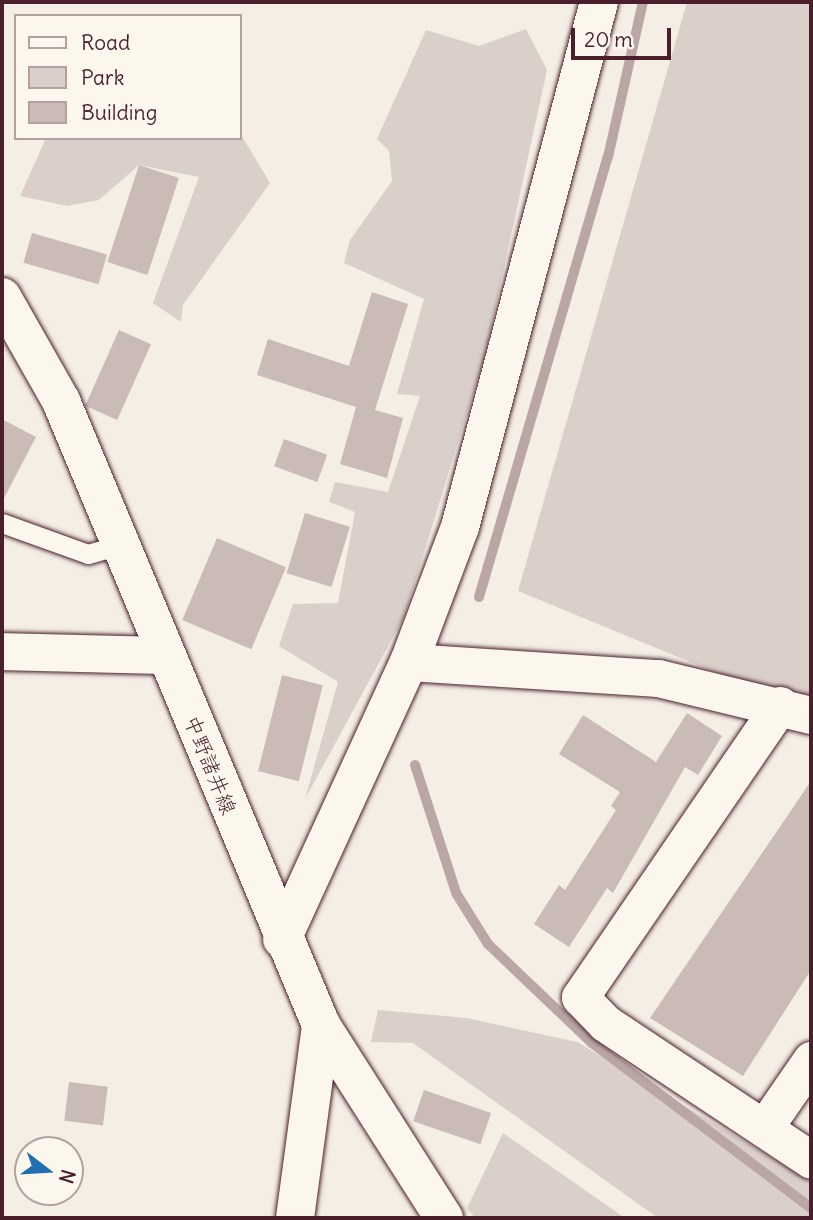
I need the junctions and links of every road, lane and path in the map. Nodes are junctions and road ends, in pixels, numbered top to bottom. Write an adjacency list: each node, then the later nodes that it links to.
1 (599, 2): 7 (street)
2 (2, 297): 4 (street, 中野諸井線)
3 (2, 523): 4 (lane)
4 (120, 545): 6 (street, 中野諸井線)
5 (2, 651): 6 (street)
6 (164, 655): 9 (street, 中野諸井線)
7 (409, 662): 8 (street); 9 (street)
8 (796, 710): 12 (street)
9 (282, 939): 10 (street, 中野諸井線)
10 (321, 1025): 14 (street); 15 (street, 中野諸井線)
11 (811, 1060): 12 (street)
12 (764, 1128): 13 (street)
13 (811, 1160)
14 (295, 1218)
15 (444, 1218)

